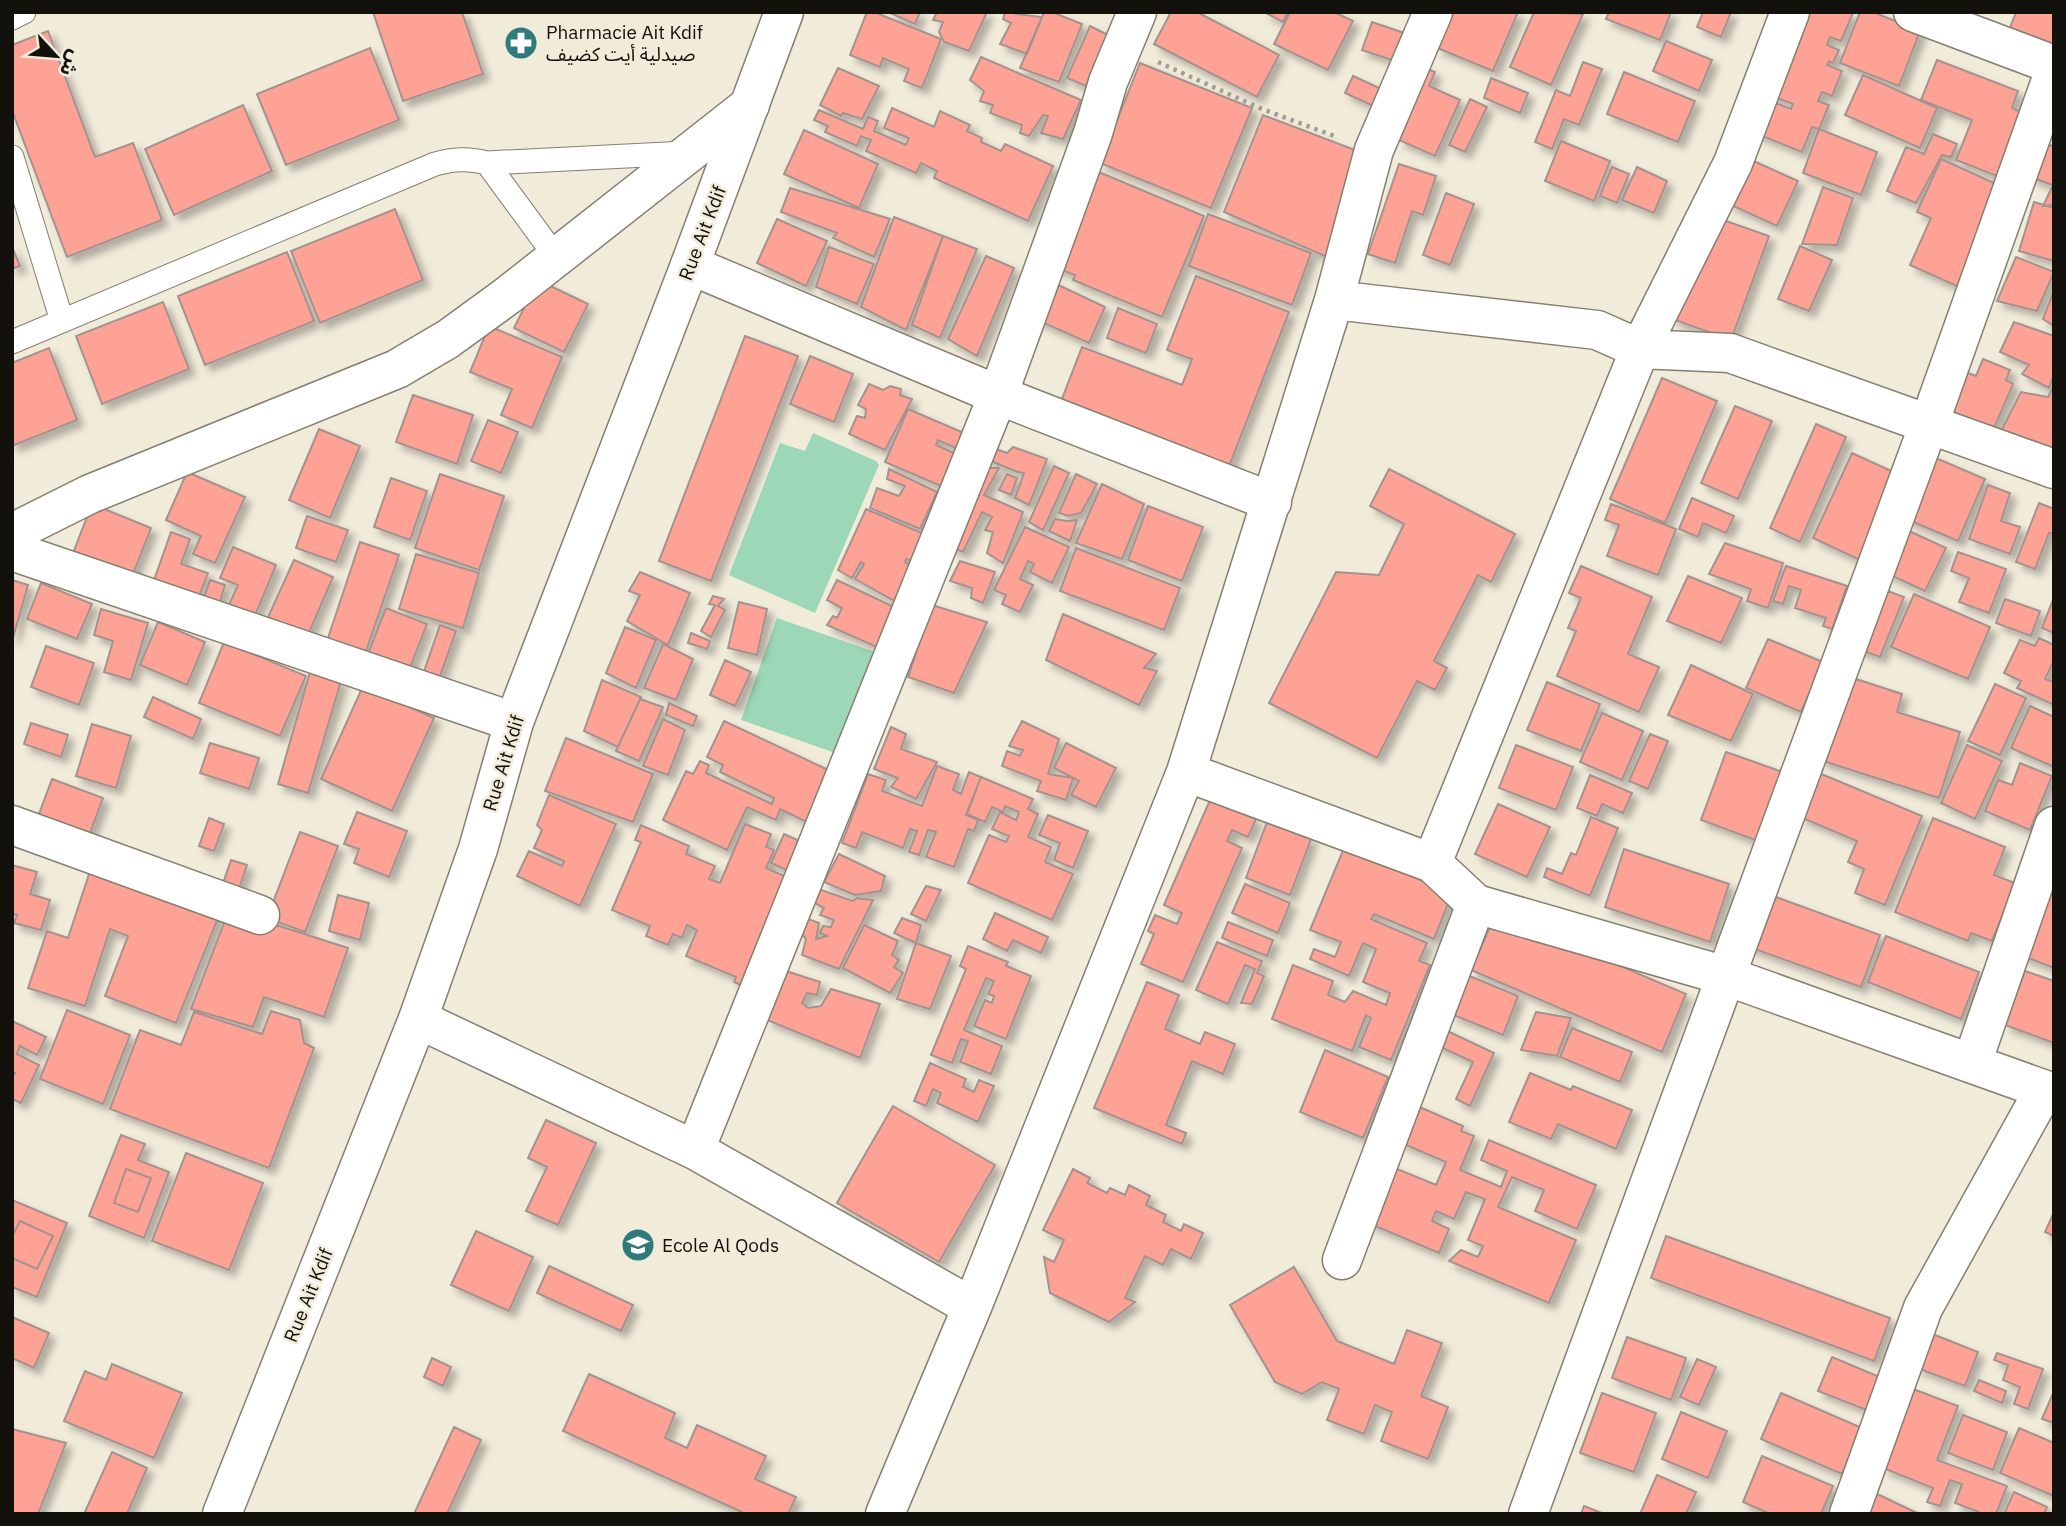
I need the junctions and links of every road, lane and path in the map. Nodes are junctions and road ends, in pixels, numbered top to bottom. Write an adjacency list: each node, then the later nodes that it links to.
1 (24, 12): 6 (lane)
2 (784, 12): 10 (street, Rue Ait Kdif)
3 (1433, 12): 11 (street)
4 (1790, 12): 20 (street)
5 (1913, 12): 8 (street)
6 (12, 18)
7 (1130, 29): 11 (path); 21 (street)
8 (2054, 65)
9 (2054, 72): 22 (street)
10 (750, 105): 12 (street); 16 (street, Rue Ait Kdif)
11 (1374, 150): 17 (street)
12 (688, 153): 14 (lane); 15 (street)
13 (12, 157): 18 (lane)
14 (487, 163): 15 (lane); 18 (lane)
15 (556, 257): 25 (street)
16 (690, 265): 21 (street); 27 (street, Rue Ait Kdif)
17 (1334, 300): 20 (street); 24 (street)
18 (62, 321): 19 (lane)
19 (12, 342)
20 (1640, 349): 22 (street); 31 (street)
21 (998, 395): 24 (street); 38 (street)
22 (1929, 424): 23 (street); 34 (street)
23 (2054, 468)
24 (1272, 502): 28 (street)
25 (12, 533)
26 (12, 551): 27 (street)
27 (514, 722): 35 (street, Rue Ait Kdif)
28 (1186, 772): 31 (street); 40 (street)
29 (12, 825): 33 (street)
30 (2054, 826): 36 (street)
31 (1432, 863): 32 (street)
32 (1476, 904): 34 (street); 39 (street)
33 (260, 915)
34 (1726, 976): 36 (street); 43 (street)
35 (418, 1019): 38 (street); 41 (street, Rue Ait Kdif)
36 (1972, 1063): 37 (street)
37 (2049, 1091): 44 (street)
38 (695, 1150): 40 (street)
39 (1342, 1261)
40 (972, 1307): 42 (street)
41 (222, 1514)
42 (885, 1514)
43 (1528, 1514)
44 (1849, 1514)

